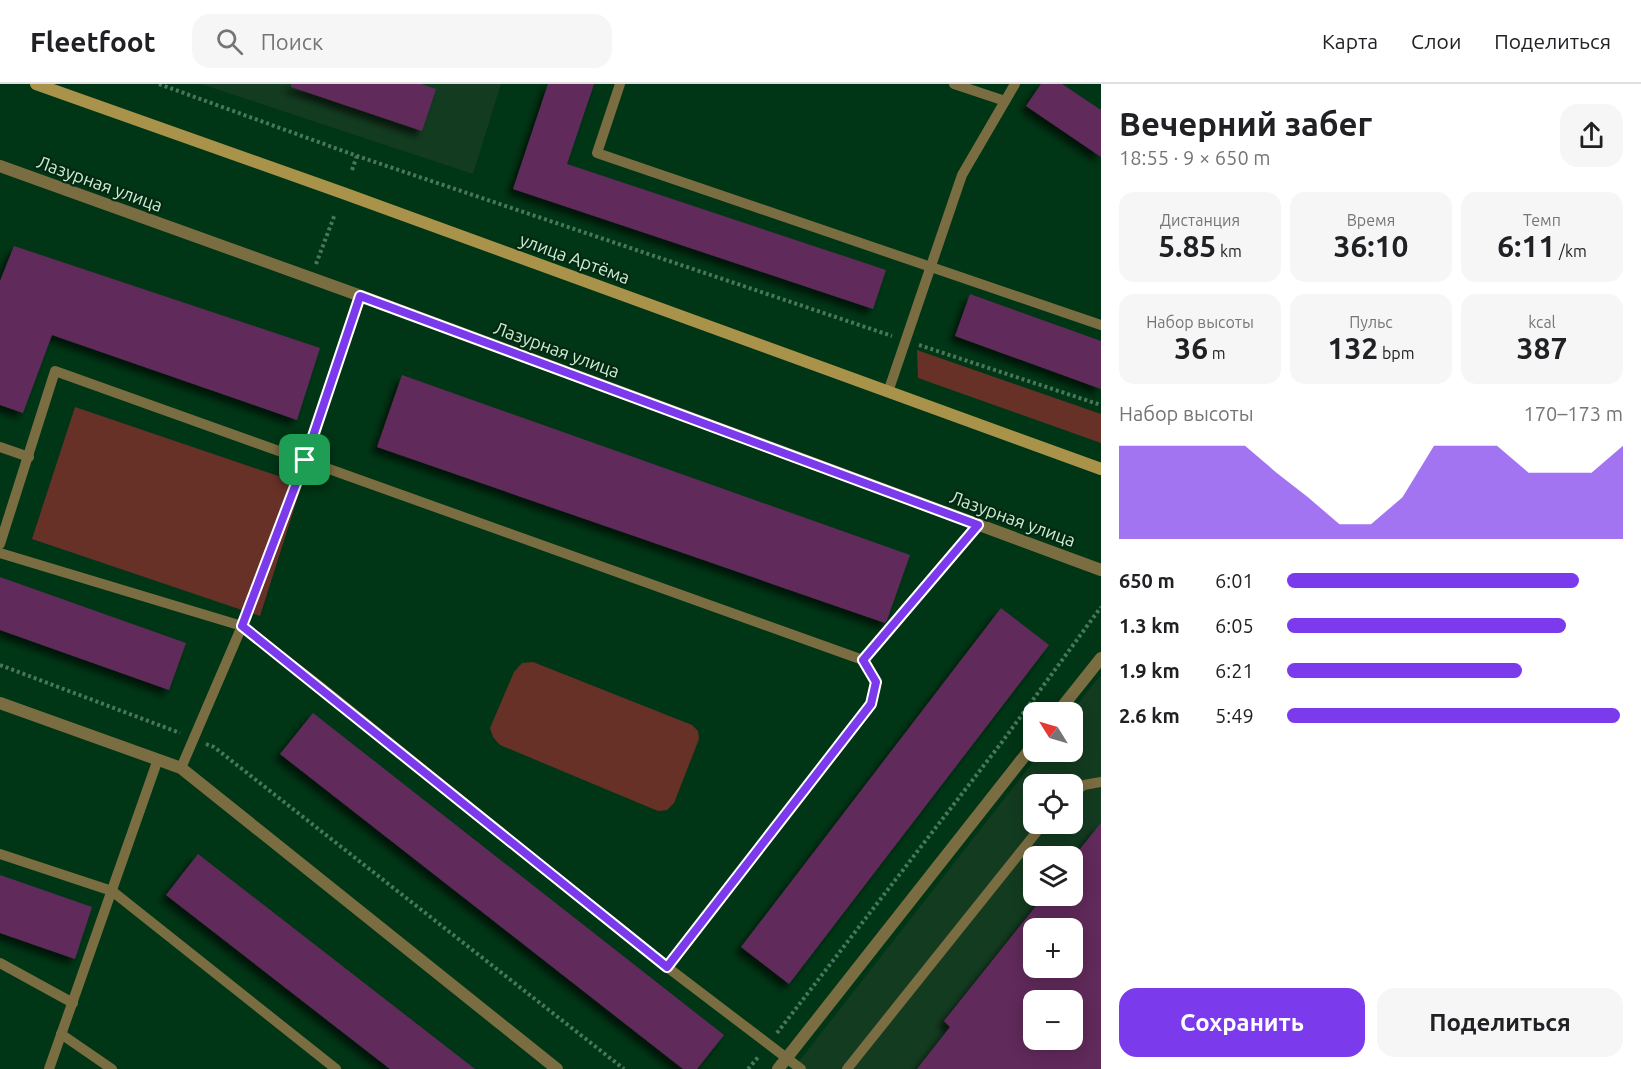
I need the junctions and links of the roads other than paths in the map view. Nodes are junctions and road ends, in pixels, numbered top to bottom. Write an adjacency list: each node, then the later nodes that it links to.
1 (36, 84): 10 (main road, улица Артёма)
2 (620, 84): 7 (lane)
3 (954, 84): 5 (lane)
4 (1015, 84): 5 (lane)
5 (1005, 101): 7 (lane)
6 (0, 166): 8 (street, Лазурная улица)
7 (931, 265): 9 (lane); 10 (lane)
8 (360, 296): 13 (lane); 15 (street, Лазурная улица)
9 (1101, 325)
10 (888, 392): 14 (main road, улица Артёма)
11 (0, 447): 12 (lane)
12 (29, 457): 13 (lane); 16 (lane)
13 (305, 460): 19 (lane); 21 (lane)
14 (1101, 469)
15 (978, 525): 18 (street, Лазурная улица); 21 (lane)
16 (0, 544)
17 (0, 553): 19 (lane)
18 (1101, 570)
19 (242, 626): 26 (lane); 33 (lane)
20 (1101, 657): 22 (street)
21 (863, 660): 33 (lane)
22 (1066, 702)
23 (0, 703): 25 (street)
24 (1023, 758): 36 (street)
25 (158, 759): 26 (street); 31 (lane)
26 (181, 768): 40 (street)
27 (1101, 782): 28 (lane)
28 (1083, 786)
29 (1035, 834): 43 (lane)
30 (0, 854): 31 (lane)
31 (112, 891): 34 (lane); 39 (lane)
32 (0, 963): 34 (lane)
33 (667, 967): 36 (lane)
34 (72, 1003): 35 (lane)
35 (62, 1034): 37 (lane); 38 (lane)
36 (787, 1058): 41 (street); 42 (lane)
37 (49, 1069)
38 (112, 1069)
39 (336, 1069)
40 (557, 1069)
41 (778, 1069)
42 (801, 1069)
43 (848, 1069)

